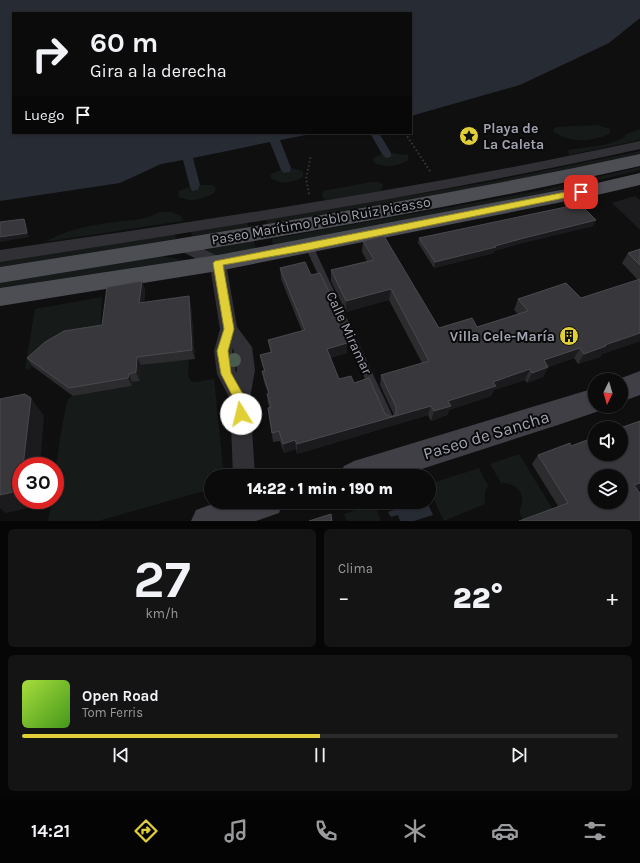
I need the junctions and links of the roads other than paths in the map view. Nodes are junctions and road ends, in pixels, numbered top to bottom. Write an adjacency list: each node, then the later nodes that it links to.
1 (640, 145): 6 (street, Paseo Marítimo Pablo Ruiz Picasso)
2 (640, 160): 4 (main road, Paseo Marítimo Pablo Ruiz Picasso)
3 (640, 179): 5 (main road, Paseo Marítimo Pablo Ruiz Picasso)
4 (183, 246): 7 (street); 8 (main road, Paseo Marítimo Pablo Ruiz Picasso)
5 (309, 246): 7 (main road, Paseo Marítimo Pablo Ruiz Picasso); 13 (lane, Calle Miramar)
6 (0, 256)
7 (218, 263): 9 (main road, Paseo Marítimo Pablo Ruiz Picasso); 14 (street)
8 (0, 275)
9 (0, 297)
10 (640, 383): 11 (main road)
11 (628, 387)
12 (588, 402): 15 (main road, Paseo de Sancha)
13 (389, 420)
14 (244, 469)
15 (377, 469)
16 (237, 512): 17 (main road)
17 (207, 521)

